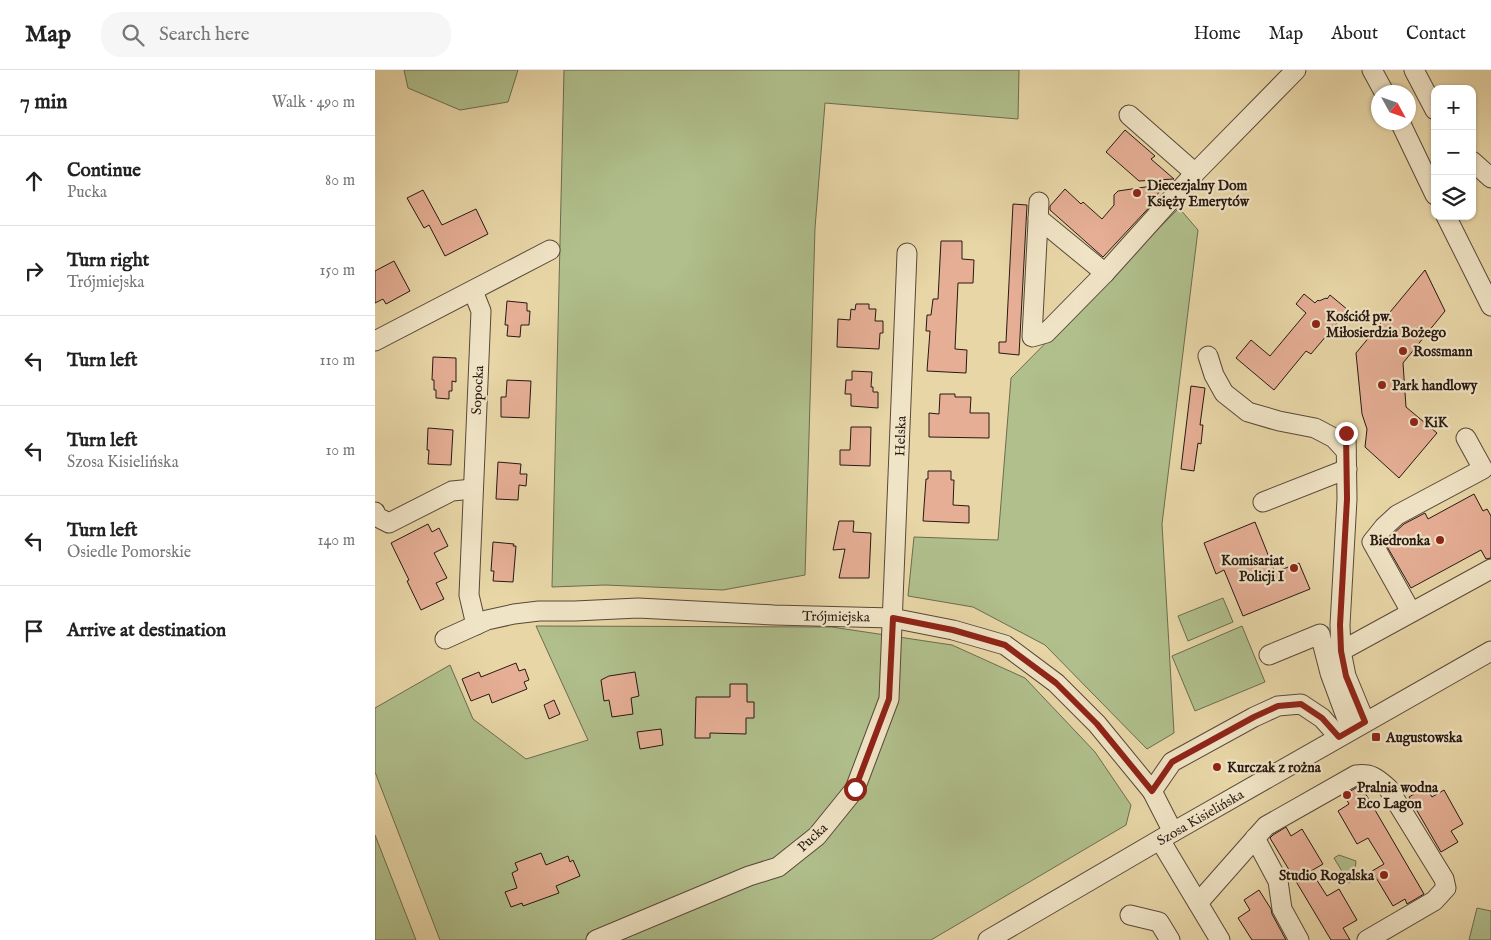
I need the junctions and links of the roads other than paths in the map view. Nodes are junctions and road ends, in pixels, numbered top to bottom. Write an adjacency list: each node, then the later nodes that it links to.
1 (1297, 70): 8 (street)
2 (1371, 70): 4 (street)
3 (1413, 70): 5 (street)
4 (1380, 85)
5 (1431, 103)
6 (1129, 114): 8 (street)
7 (1404, 130): 9 (street)
8 (1195, 173): 13 (street)
9 (1431, 187)
10 (1448, 220): 15 (street)
11 (550, 250): 14 (street)
12 (907, 254): 26 (street, Helska)
13 (1105, 273): 13 (street)
14 (473, 291): 16 (street); 21 (street, Sopocka)
15 (1491, 306)
16 (375, 341)
17 (1208, 356): 19 (street)
18 (1466, 438): 20 (street)
19 (1346, 451): 22 (street); 29 (street)
20 (1488, 472): 25 (street)
21 (473, 489): 23 (street); 27 (street, Sopocka)
22 (1263, 502)
23 (375, 512)
24 (1491, 569): 25 (street)
25 (1411, 612): 29 (street)
26 (893, 618): 27 (street, Trójmiejska); 33 (street, Trójmiejska); 38 (street, Pucka)
27 (475, 625): 28 (street, Trójmiejska)
28 (445, 639)
29 (1341, 651): 32 (street)
30 (1491, 651): 32 (street, Szosa Kisielińska)
31 (1269, 655): 32 (street)
32 (1351, 730): 33 (street); 34 (street, Szosa Kisielińska)
33 (1152, 791): 34 (street, Trójmiejska)
34 (1167, 836): 36 (street); 39 (street, Szosa Kisielińska)
35 (1255, 838): 36 (street); 42 (street); 43 (street)
36 (1198, 903): 41 (street)
37 (1130, 915): 40 (street)
38 (596, 940)
39 (988, 940)
40 (1170, 940)
41 (1220, 940)
42 (1299, 940)
43 (1367, 940)

